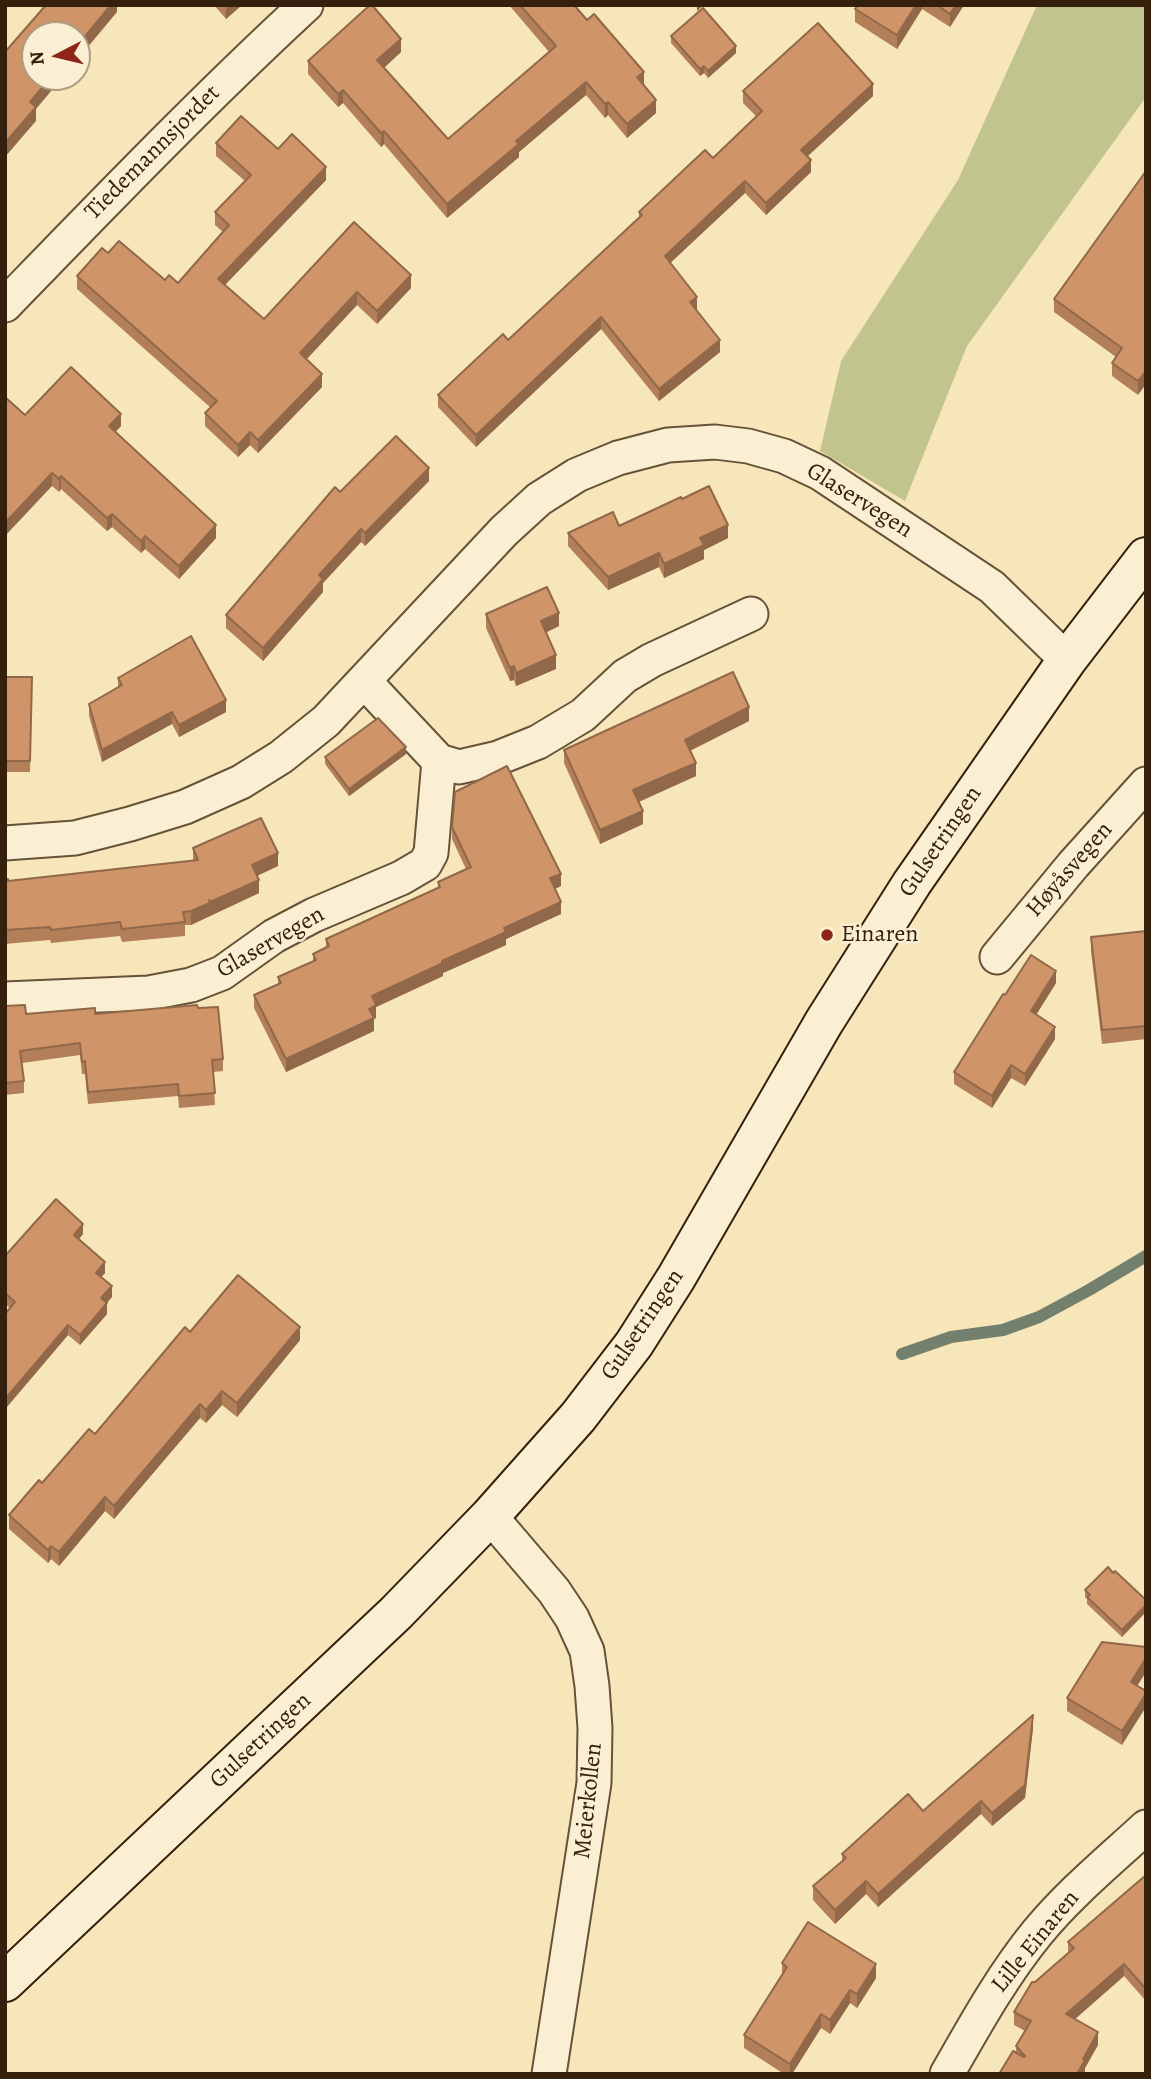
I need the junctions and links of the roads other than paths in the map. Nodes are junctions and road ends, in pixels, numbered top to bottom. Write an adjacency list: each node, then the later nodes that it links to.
1 (306, 5): 2 (street, Tiedemannsjordet)
2 (5, 305)
3 (1146, 557): 5 (street, Gulsetringen)
4 (751, 614): 7 (street)
5 (1066, 660): 6 (street, Glaservegen); 12 (street, Gulsetringen)
6 (364, 681): 7 (street); 9 (street, Glaservegen)
7 (439, 761): 11 (street, Glaservegen)
8 (1146, 784): 10 (street, Høyåsvegen)
9 (5, 843)
10 (997, 957)
11 (5, 999)
12 (490, 1516): 14 (street, Gulsetringen); 15 (street, Meierkollen)
13 (1146, 1826): 16 (street, Lille Einaren)
14 (5, 1982)
15 (550, 2074)
16 (947, 2074)

